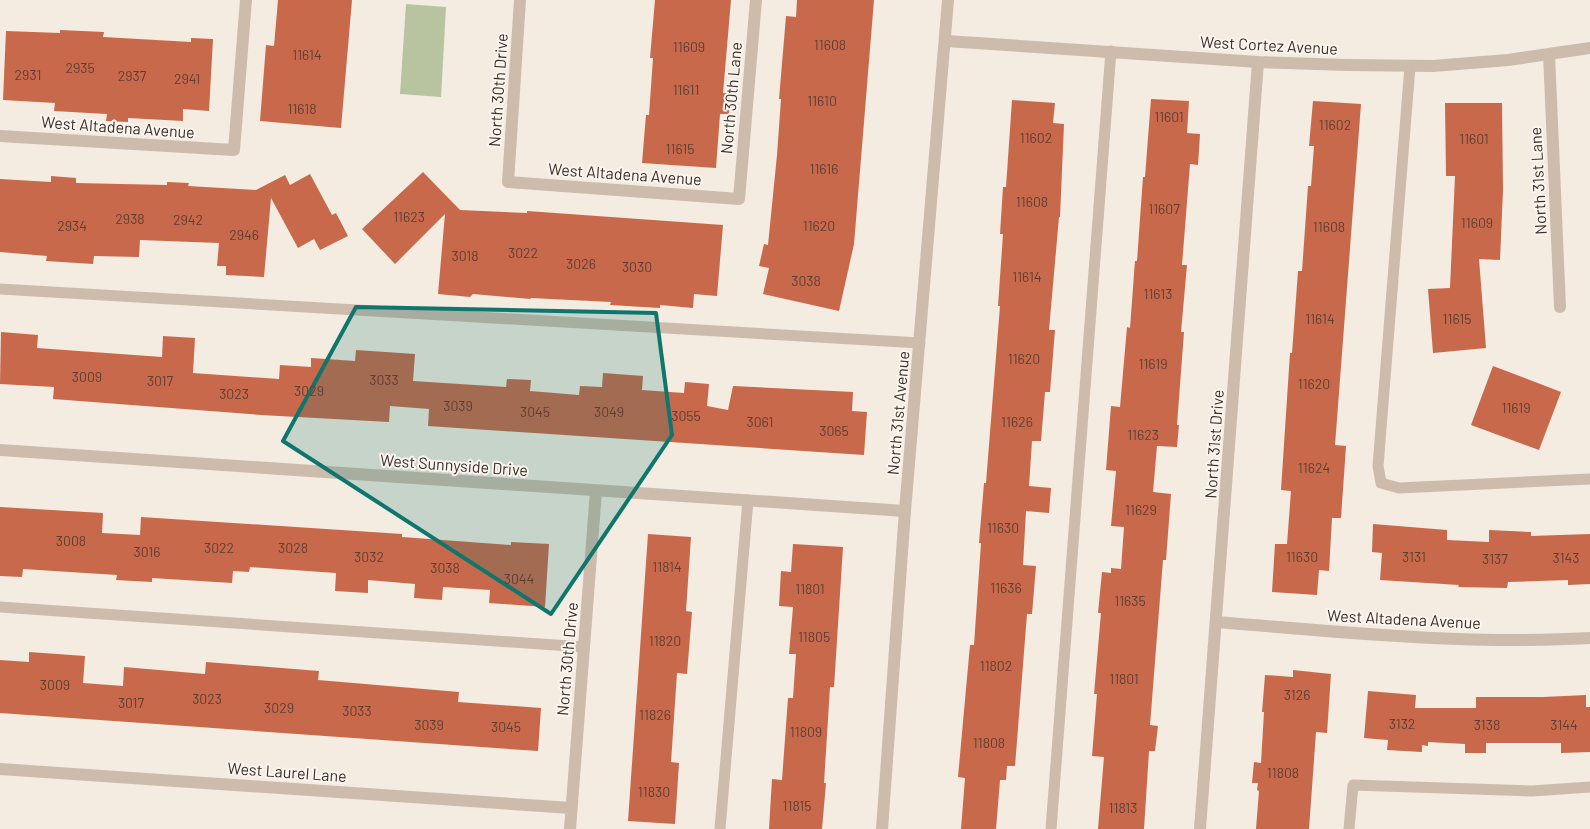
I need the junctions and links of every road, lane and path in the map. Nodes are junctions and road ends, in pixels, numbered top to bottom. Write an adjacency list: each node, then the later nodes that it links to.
1 (246, 0): 11 (street, West Altadena Avenue)
2 (520, 0): 12 (street, North 30th Drive)
3 (756, 0): 13 (street, North 30th Lane)
4 (948, 0): 5 (street, North 31st Avenue)
5 (946, 41): 7 (street, West Cortez Avenue); 16 (street, North 31st Avenue)
6 (1590, 48): 8 (street, West Cortez Avenue)
7 (1111, 51): 9 (street, West Cortez Avenue); 32 (lane)
8 (1549, 54): 10 (street, West Cortez Avenue); 15 (street, North 31st Lane)
9 (1258, 62): 10 (street, West Cortez Avenue); 23 (street, North 31st Drive)
10 (1410, 66): 18 (lane)
11 (0, 136)
12 (508, 182): 13 (street, West Altadena Avenue)
13 (739, 199)
14 (0, 289): 16 (lane)
15 (1560, 307)
16 (920, 343): 21 (street, North 31st Avenue)
17 (0, 450): 19 (street, West Sunnyside Drive)
18 (1590, 479)
19 (596, 491): 20 (street, West Sunnyside Drive); 25 (street, North 30th Drive)
20 (748, 500): 21 (street, West Sunnyside Drive); 30 (lane)
21 (905, 511): 31 (street, North 31st Avenue)
22 (0, 607): 25 (lane)
23 (1217, 622): 24 (street, West Altadena Avenue); 33 (street, North 31st Drive)
24 (1590, 638)
25 (584, 647): 28 (street, North 30th Drive)
26 (0, 769): 28 (street, West Laurel Lane)
27 (1590, 787): 34 (lane)
28 (571, 808): 29 (street, North 30th Drive)
29 (570, 829)
30 (720, 829)
31 (882, 829)
32 (1051, 829)
33 (1200, 829)
34 (1349, 829)

